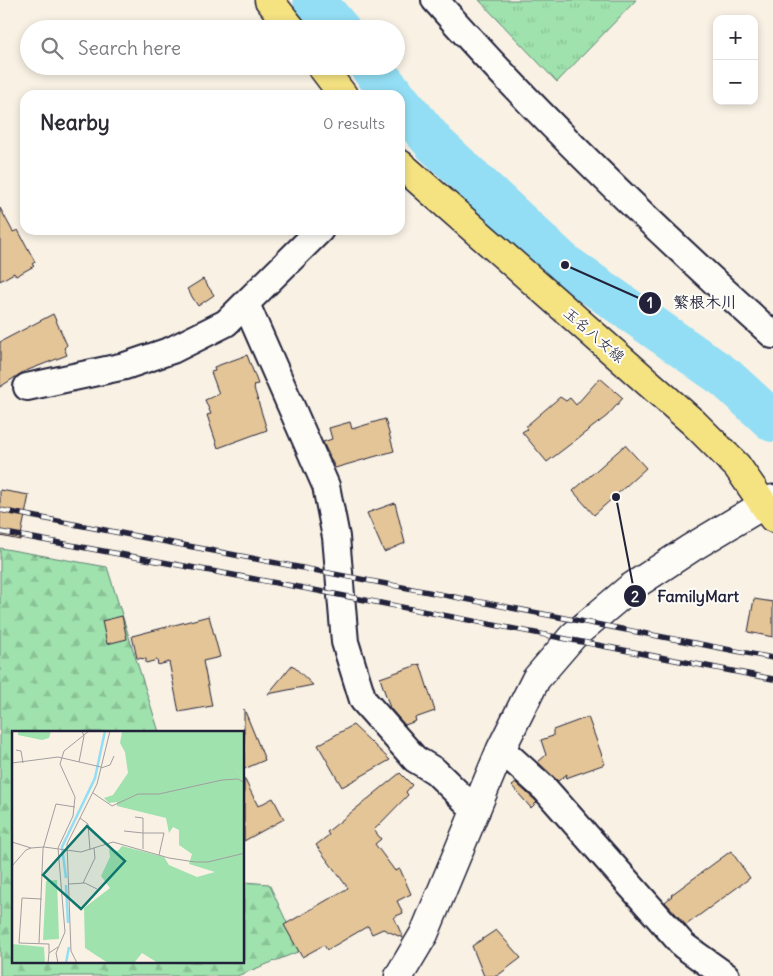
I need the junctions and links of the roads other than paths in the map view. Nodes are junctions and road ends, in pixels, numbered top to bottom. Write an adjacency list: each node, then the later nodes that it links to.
1 (269, 0): 3 (main road)
2 (435, 0): 9 (street)
3 (285, 20)
4 (328, 75): 5 (main road)
5 (339, 90)
6 (405, 168): 11 (main road, 玉名八女線)
7 (315, 235): 8 (street)
8 (246, 304): 10 (street); 13 (street)
9 (773, 335)
10 (27, 387)
11 (770, 507): 12 (street)
12 (501, 748): 13 (street); 15 (street)
13 (476, 811): 14 (street)
14 (399, 976)
15 (726, 976)

